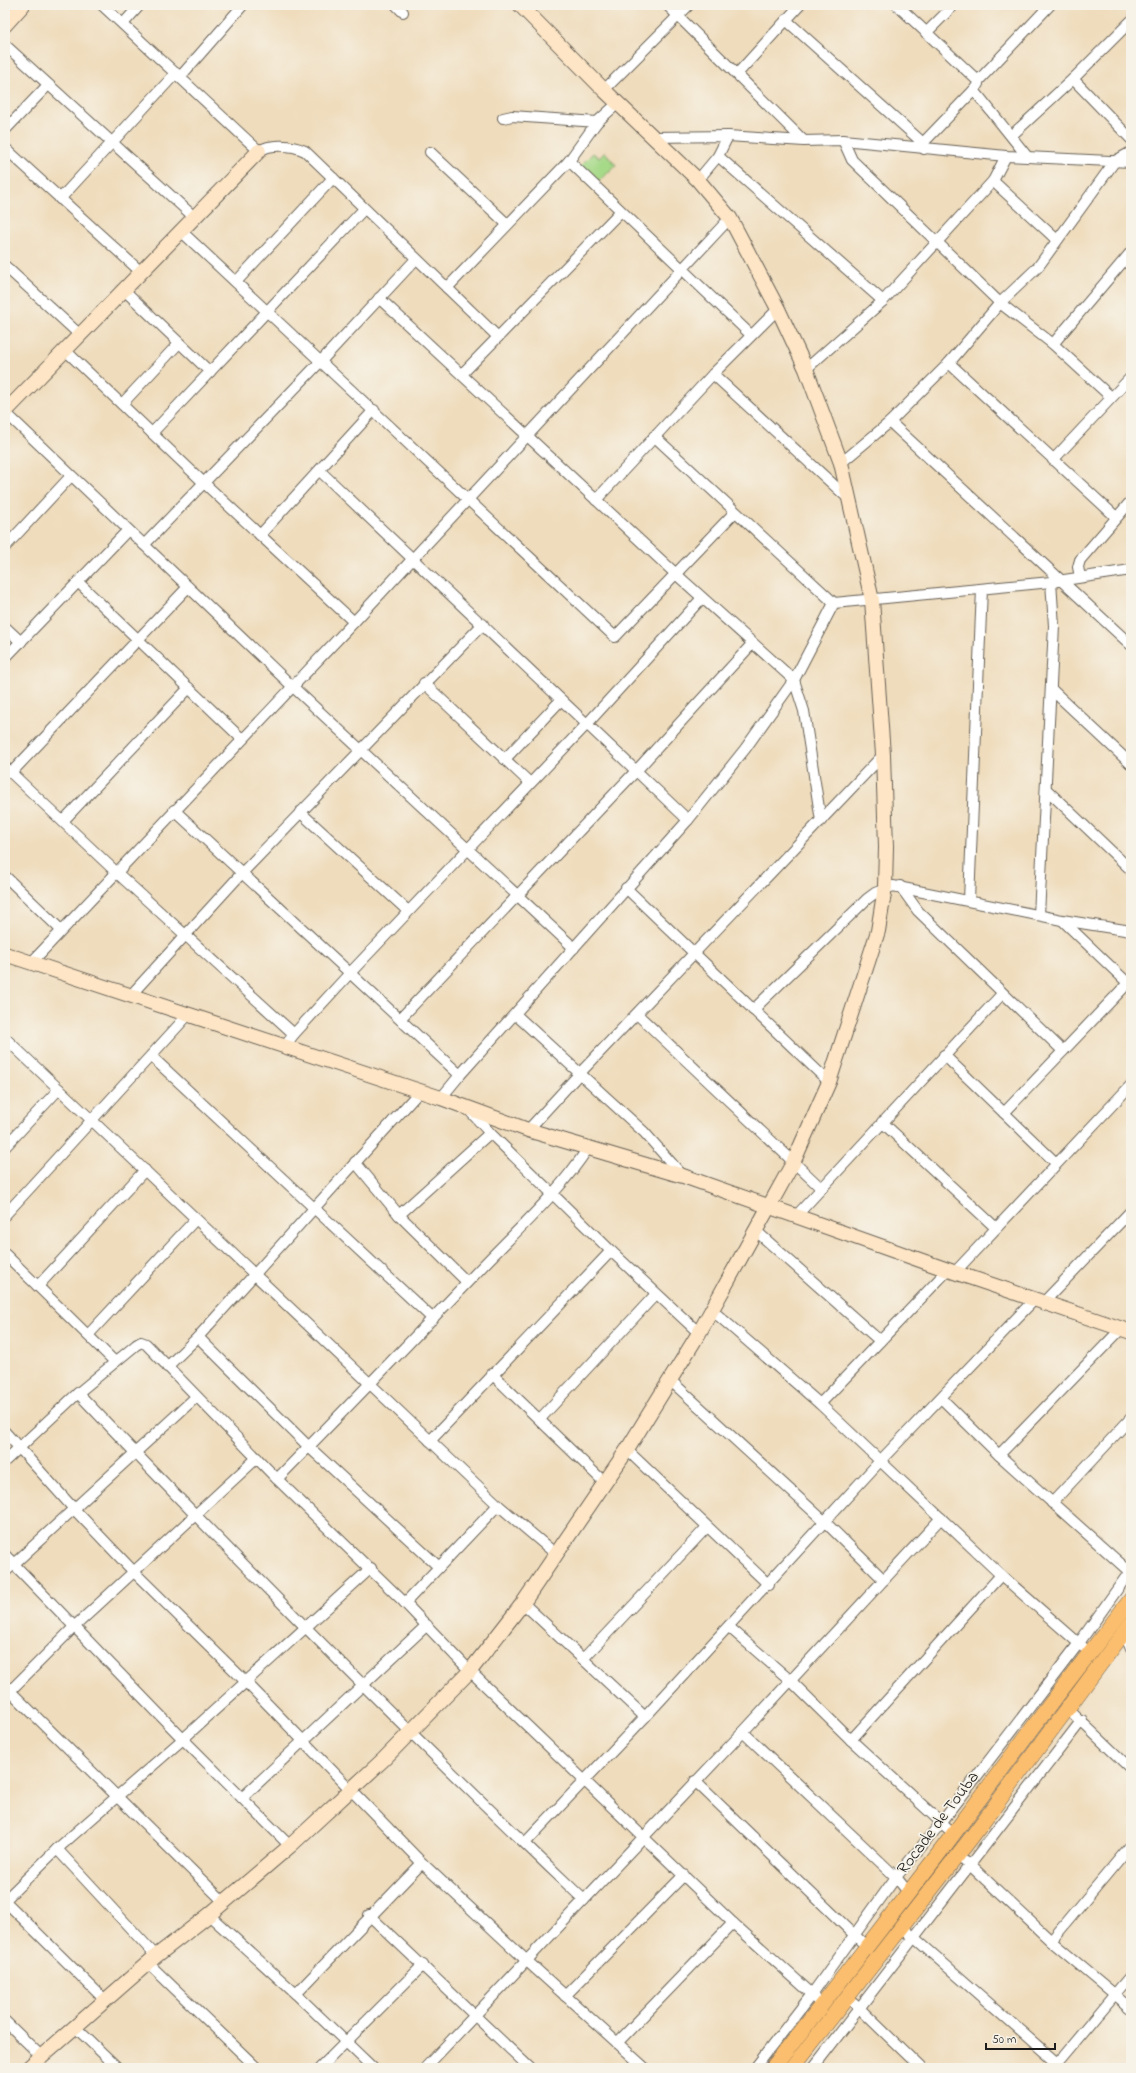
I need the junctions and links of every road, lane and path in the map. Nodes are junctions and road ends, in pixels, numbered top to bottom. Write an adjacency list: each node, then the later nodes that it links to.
1 (24, 5): 16 (street)
2 (102, 5): 15 (street)
3 (140, 5): 15 (street)
4 (243, 5): 20 (street)
5 (520, 5): 24 (street)
6 (667, 5): 12 (street)
7 (689, 5): 12 (street)
8 (800, 5): 13 (street)
9 (897, 5): 17 (street)
10 (954, 5): 17 (street)
11 (1050, 5): 23 (street)
12 (678, 15): 19 (street); 24 (street)
13 (786, 20): 19 (street); 36 (street)
14 (1131, 21): 21 (street)
15 (122, 24): 20 (street)
16 (5, 25)
17 (926, 33): 23 (street)
18 (5, 45): 22 (street)
19 (738, 73): 34 (street)
20 (178, 75): 35 (street); 38 (street)
21 (1073, 79): 29 (street); 32 (street)
22 (48, 85): 28 (street); 35 (street)
23 (976, 85): 29 (street); 36 (street)
24 (604, 90): 25 (street)
25 (618, 103): 27 (street); 31 (street)
26 (503, 118): 27 (street)
27 (597, 122): 44 (street)
28 (5, 130)
29 (1012, 135): 41 (street)
30 (728, 136): 31 (street); 34 (street); 42 (street)
31 (654, 137): 48 (street)
32 (1131, 139)
33 (843, 140): 34 (street); 36 (street); 58 (street)
34 (804, 141)
35 (111, 143): 50 (street); 53 (street)
36 (924, 146): 43 (street)
37 (5, 148): 50 (street)
38 (259, 151): 47 (street); 53 (street)
39 (430, 152): 55 (street)
40 (1131, 152): 45 (street)
41 (1026, 155): 43 (street); 45 (street)
42 (718, 156): 48 (street); 68 (street)
43 (1006, 156): 49 (street)
44 (569, 161): 52 (street); 55 (street)
45 (1115, 161): 46 (street); 57 (street)
46 (1131, 162)
47 (333, 178): 51 (street); 64 (street)
48 (698, 180): 54 (street)
49 (993, 181): 57 (street); 58 (street)
50 (60, 199): 63 (street)
51 (364, 208): 60 (street); 71 (street)
52 (620, 212): 62 (street); 74 (street)
53 (193, 216): 56 (street)
54 (730, 218): 62 (street); 70 (street)
55 (507, 224): 65 (street)
56 (181, 231): 63 (street); 64 (street)
57 (1057, 240): 69 (street)
58 (937, 241): 68 (street); 69 (street)
59 (1131, 252): 76 (street)
60 (416, 259): 65 (street); 67 (street)
61 (5, 266): 72 (street)
62 (682, 270): 73 (street); 91 (street)
63 (141, 272): 66 (street)
64 (236, 282): 71 (street)
65 (447, 288): 74 (street)
66 (124, 290): 72 (street); 75 (street)
67 (379, 298): 78 (street); 82 (street)
68 (883, 301): 80 (street)
69 (1000, 303): 76 (street); 79 (street)
70 (778, 309): 73 (street); 80 (street)
71 (267, 312): 78 (street); 81 (street)
72 (80, 335): 77 (street)
73 (751, 335): 83 (street)
74 (498, 337): 82 (street)
75 (179, 343): 81 (street); 86 (street)
76 (1053, 344): 85 (street)
77 (65, 350): 86 (street); 88 (street)
78 (322, 360): 87 (street); 97 (street)
79 (948, 363): 89 (street); 93 (street)
80 (806, 369): 94 (street)
81 (210, 372): 90 (street)
82 (462, 374): 91 (street)
83 (713, 374): 92 (street); 99 (street)
84 (1131, 376): 85 (street)
85 (1111, 397): 93 (street)
86 (122, 404): 90 (street)
87 (374, 410): 95 (street); 98 (street)
88 (5, 412): 96 (street)
89 (890, 422): 94 (street); 112 (street)
90 (152, 433): 97 (street)
91 (527, 435): 98 (street); 100 (street)
92 (654, 436): 100 (street); 102 (street)
93 (1053, 460): 103 (street)
94 (841, 463): 99 (street)
95 (320, 471): 105 (street); 108 (street)
96 (71, 476): 104 (street); 107 (street)
97 (204, 483): 105 (street); 106 (street)
98 (468, 498): 108 (street); 110 (street)
99 (849, 499): 117 (street)
100 (596, 500): 110 (street)
101 (1131, 501): 103 (street)
102 (735, 512): 110 (street); 118 (street)
103 (1116, 518): 111 (street)
104 (128, 530): 106 (street); 113 (street)
105 (260, 535): 119 (street)
106 (144, 544): 114 (street)
107 (5, 547)
108 (413, 559): 119 (street); 120 (street)
109 (1131, 570): 111 (street)
110 (677, 574): 116 (street)
111 (1080, 577): 112 (street)
112 (1055, 581): 115 (street); 125 (street); 131 (street)
113 (79, 583): 122 (street); 123 (street)
114 (188, 587): 122 (street); 129 (street)
115 (982, 589): 117 (street); 157 (street)
116 (702, 598): 124 (street); 133 (street)
117 (872, 600): 118 (street); 136 (street)
118 (834, 603): 127 (street)
119 (354, 622): 129 (street)
120 (483, 624): 128 (street); 132 (street)
121 (5, 627): 123 (street)
122 (138, 640): 130 (street); 139 (street)
123 (21, 642): 126 (street)
124 (752, 644): 127 (street); 140 (street)
125 (1131, 645)
126 (5, 658)
127 (794, 680): 145 (street); 147 (street)
128 (424, 683): 135 (street); 137 (street)
129 (292, 686): 134 (street); 135 (street)
130 (189, 688): 134 (street); 146 (street)
131 (1051, 689): 138 (street); 142 (street)
132 (561, 700): 133 (street); 137 (street)
133 (587, 724): 140 (street); 141 (street)
134 (242, 739): 143 (street)
135 (360, 749): 144 (street); 148 (street)
136 (884, 755): 147 (street); 154 (street)
137 (505, 759): 141 (street)
138 (1131, 764)
139 (8, 770): 146 (street)
140 (636, 771): 145 (street); 156 (street)
141 (530, 783): 148 (street)
142 (1046, 788): 149 (street); 159 (street)
143 (174, 810): 150 (street); 151 (street)
144 (300, 812): 151 (street); 158 (street)
145 (688, 820): 155 (street)
146 (63, 821): 150 (street)
147 (821, 821): 166 (street)
148 (468, 848): 156 (street); 158 (street)
149 (1131, 870)
150 (116, 872): 161 (street); 163 (street)
151 (242, 873): 163 (street); 168 (street)
152 (5, 876): 161 (street)
153 (900, 886): 154 (street); 157 (street); 170 (street)
154 (885, 887): 172 (street); 185 (street)
155 (626, 888): 164 (street); 166 (street)
156 (518, 895): 164 (street); 176 (street)
157 (969, 900): 159 (street)
158 (408, 911): 168 (street)
159 (1039, 915): 160 (street)
160 (1062, 920): 162 (street); 169 (street)
161 (61, 930): 167 (street)
162 (1131, 931)
163 (185, 934): 171 (street); 177 (street)
164 (574, 948): 173 (street)
165 (5, 954): 167 (street)
166 (694, 954): 172 (street); 174 (street)
167 (31, 963): 171 (street)
168 (350, 974): 176 (street); 177 (street)
169 (1130, 983): 180 (street)
170 (1002, 994): 180 (street); 181 (street)
171 (130, 996): 175 (street)
172 (753, 1010): 185 (street)
173 (515, 1014): 183 (street); 184 (street)
174 (636, 1014): 183 (street); 199 (street)
175 (188, 1015): 179 (street); 182 (street)
176 (400, 1019): 184 (street)
177 (294, 1034): 179 (street)
178 (5, 1038): 186 (street)
179 (285, 1046): 188 (street)
180 (1063, 1050): 191 (street)
181 (944, 1055): 191 (street); 193 (street)
182 (151, 1056): 192 (street); 206 (street)
183 (580, 1073): 194 (street); 202 (street)
184 (460, 1075): 189 (street)
185 (829, 1082): 199 (street)
186 (59, 1090): 192 (street); 196 (street)
187 (1129, 1090): 200 (street)
188 (420, 1091): 189 (street); 198 (street)
189 (441, 1098): 190 (street)
190 (467, 1107): 194 (street); 195 (street)
191 (1004, 1113): 200 (street)
192 (92, 1119): 201 (street); 208 (street)
193 (882, 1122): 203 (street); 212 (street)
194 (528, 1130): 197 (street)
195 (490, 1133): 204 (street); 209 (street)
196 (5, 1147)
197 (588, 1148): 202 (street); 204 (street)
198 (355, 1162): 206 (street); 209 (street)
199 (793, 1163): 203 (street); 205 (street)
200 (1056, 1164): 212 (street)
201 (145, 1170): 211 (street); 219 (street)
202 (683, 1176): 205 (street)
203 (821, 1188): 210 (street)
204 (552, 1192): 214 (street); 218 (street)
205 (769, 1206): 210 (street); 213 (street)
206 (313, 1208): 217 (street); 223 (street)
207 (1131, 1211): 221 (street)
208 (5, 1215)
209 (399, 1215): 218 (street)
210 (796, 1216): 216 (street)
211 (195, 1220): 217 (street); 226 (street)
212 (996, 1228): 216 (street)
213 (755, 1230): 222 (street); 228 (street)
214 (611, 1251): 220 (street); 231 (street)
215 (5, 1254): 219 (street)
216 (951, 1271): 221 (street); 228 (street)
217 (254, 1274): 227 (street); 233 (street)
218 (467, 1282): 223 (street)
219 (38, 1286): 226 (street)
220 (656, 1294): 225 (street); 239 (street)
221 (1040, 1300): 224 (street); 236 (street)
222 (713, 1311): 225 (street); 237 (street)
223 (433, 1319): 233 (street)
224 (1126, 1330): 246 (street)
225 (700, 1333): 232 (street)
226 (88, 1335): 229 (street)
227 (198, 1337): 230 (street); 242 (street)
228 (880, 1341): 237 (street)
229 (115, 1362): 230 (street); 234 (street)
230 (167, 1367): 235 (street)
231 (492, 1374): 239 (street); 241 (street)
232 (670, 1380): 244 (street); 257 (street)
233 (369, 1384): 241 (street); 242 (street)
234 (78, 1393): 243 (street); 245 (street)
235 (196, 1397): 245 (street); 247 (street)
236 (941, 1398): 246 (street); 248 (street)
237 (820, 1404): 248 (street)
238 (1131, 1418): 252 (street)
239 (540, 1419): 251 (street)
240 (5, 1432): 243 (street)
241 (430, 1441): 253 (street)
242 (309, 1447): 250 (street); 262 (street)
243 (20, 1448): 249 (street); 254 (street)
244 (627, 1450): 251 (street); 258 (street)
245 (135, 1453): 254 (street); 255 (street)
246 (999, 1455): 252 (street)
247 (257, 1458): 250 (street); 255 (street)
248 (881, 1460): 256 (street); 257 (street)
249 (5, 1461)
250 (277, 1479): 263 (street)
251 (605, 1483): 260 (street)
252 (1052, 1502): 264 (street)
253 (498, 1505): 260 (street); 262 (street)
254 (74, 1509): 261 (street); 266 (street)
255 (195, 1517): 266 (street); 275 (street)
256 (941, 1518): 267 (street); 268 (street)
257 (825, 1522): 268 (street); 269 (street)
258 (706, 1526): 269 (street); 281 (street)
259 (5, 1555): 261 (street)
260 (557, 1555): 272 (street)
261 (13, 1564): 265 (street); 273 (street)
262 (439, 1567): 271 (street)
263 (371, 1568): 271 (street); 275 (street)
264 (1131, 1571): 278 (street)
265 (5, 1572)
266 (134, 1572): 273 (street); 284 (street)
267 (1002, 1575): 278 (street); 294 (street)
268 (884, 1580): 283 (street)
269 (769, 1585): 276 (street)
270 (1131, 1599): 280 (main road, Rocade de Touba)
271 (405, 1602): 274 (street)
272 (523, 1603): 281 (street); 282 (street)
273 (75, 1626): 286 (street); 292 (street)
274 (427, 1626): 282 (street); 285 (street)
275 (305, 1627): 284 (street); 285 (street)
276 (729, 1627): 283 (street); 288 (street)
277 (1128, 1628): 279 (street); 287 (main road, Rocade de Touba)
278 (1079, 1643): 280 (street); 301 (street)
279 (1131, 1649)
280 (1089, 1655): 302 (main road, Rocade de Touba)
281 (583, 1659): 288 (street)
282 (470, 1671): 291 (street); 296 (street)
283 (790, 1680): 290 (street); 294 (street)
284 (245, 1681): 292 (street); 293 (street)
285 (363, 1686): 291 (street); 293 (street)
286 (6, 1691): 299 (street)
287 (1068, 1708): 289 (street); 308 (main road, Rocade de Touba)
288 (645, 1717): 296 (street)
289 (1082, 1720): 295 (street); 310 (street)
290 (743, 1732): 297 (street); 312 (street)
291 (411, 1733): 298 (street); 304 (street)
292 (183, 1739): 299 (street); 300 (street)
293 (302, 1740): 298 (street); 300 (street)
294 (851, 1740): 301 (street)
295 (1131, 1769)
296 (584, 1781): 303 (street); 304 (street)
297 (695, 1781): 303 (street); 321 (street)
298 (350, 1791): 306 (street); 309 (street)
299 (116, 1798): 307 (street); 316 (street)
300 (242, 1798): 306 (street)
301 (941, 1823): 302 (street); 312 (street)
302 (954, 1834): 313 (main road, Rocade de Touba)
303 (643, 1836): 311 (street); 315 (street)
304 (525, 1843): 315 (street)
305 (1131, 1844): 323 (street)
306 (290, 1846): 316 (street)
307 (57, 1849): 314 (street); 325 (street)
308 (957, 1856): 310 (street); 320 (main road, Rocade de Touba)
309 (422, 1863): 318 (street); 326 (street)
310 (970, 1865): 322 (street); 323 (street)
311 (684, 1875): 319 (street); 331 (street)
312 (896, 1877): 313 (street); 321 (street)
313 (908, 1892): 324 (main road, Rocade de Touba)
314 (5, 1900): 332 (street)
315 (584, 1900): 326 (street)
316 (224, 1902): 317 (street)
317 (209, 1915): 325 (street); 329 (street)
318 (369, 1915): 327 (street); 329 (street)
319 (733, 1923): 333 (street); 340 (street)
320 (902, 1927): 322 (street); 334 (main road, Rocade de Touba)
321 (855, 1934): 324 (street); 333 (street)
322 (915, 1937): 334 (street); 342 (street)
323 (1051, 1942): 330 (street)
324 (867, 1947): 333 (main road, Rocade de Touba)
325 (152, 1960): 332 (street); 345 (street)
326 (526, 1961): 331 (street); 336 (street)
327 (422, 1966): 336 (street); 339 (street)
328 (1131, 1975): 330 (street)
329 (296, 1994): 339 (street)
330 (1115, 1994): 335 (street); 342 (street)
331 (566, 1996): 340 (street)
332 (105, 2000): 338 (street)
333 (816, 2000): 351 (street); 352 (main road, Rocade de Touba)
334 (853, 2003): 353 (main road, Rocade de Touba); 354 (street); 355 (street)
335 (1131, 2008)
336 (475, 2014): 348 (street); 349 (street)
337 (5, 2021): 341 (street)
338 (75, 2027): 341 (street); 344 (street)
339 (346, 2042): 346 (street); 347 (street)
340 (617, 2043): 350 (street)
341 (41, 2056): 343 (street)
342 (1055, 2066)
343 (28, 2068)
344 (118, 2068)
345 (257, 2068)
346 (320, 2068)
347 (373, 2068)
348 (425, 2068)
349 (530, 2068)
350 (645, 2068)
351 (756, 2068)
352 (773, 2068)
353 (792, 2068)
354 (813, 2068)
355 (921, 2068)

